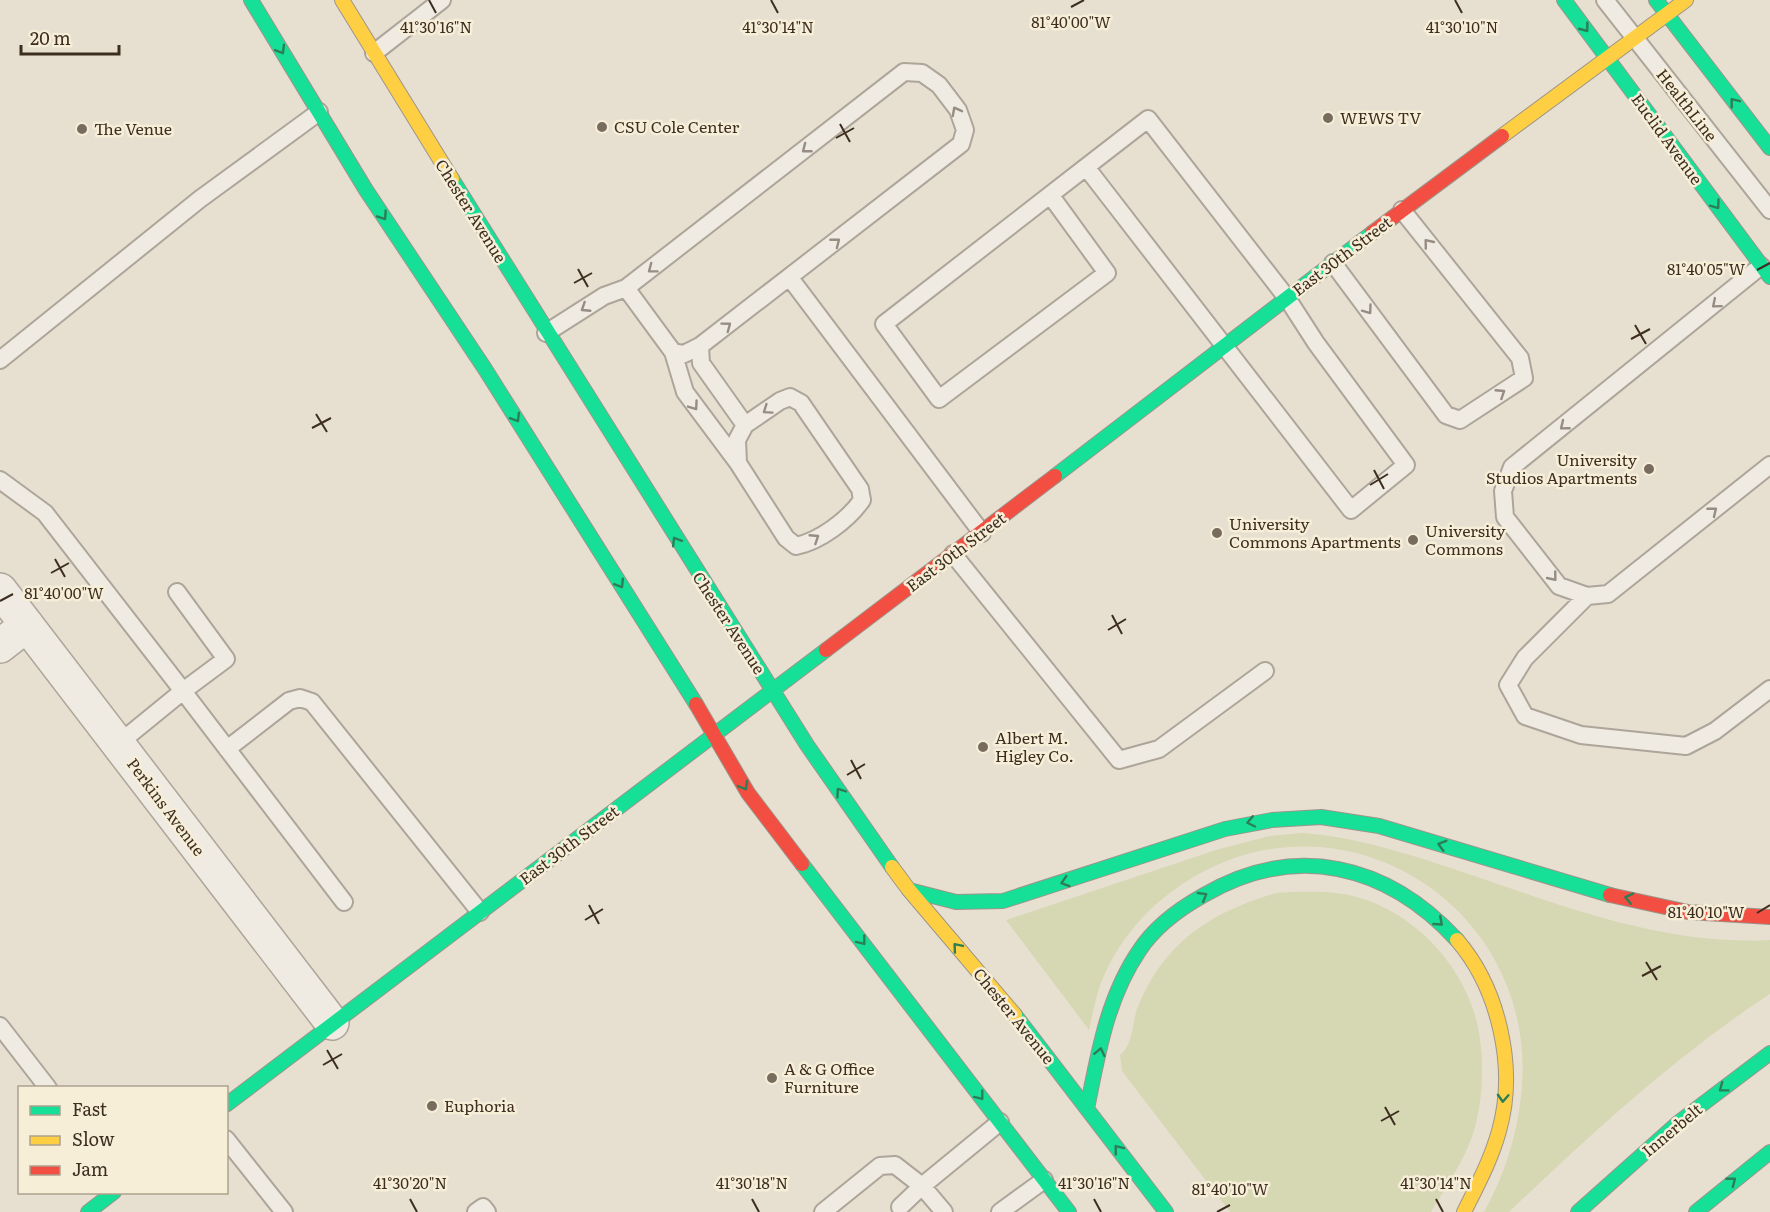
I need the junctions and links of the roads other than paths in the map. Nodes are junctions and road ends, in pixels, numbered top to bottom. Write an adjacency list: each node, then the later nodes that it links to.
1 (251, 0): 12 (main road, one-way to 12)
2 (342, 0): 10 (main road, Chester Avenue)
3 (442, 0): 10 (lane)
4 (1564, 0): 11 (main road, Euclid Avenue, one-way to 11)
5 (1605, 0): 9 (lane, HealthLine)
6 (1656, 0): 8 (main road)
7 (1686, 0): 8 (main road, East 30th Street)
8 (1667, 15): 9 (main road, East 30th Street); 13 (main road, one-way to 8)
9 (1635, 38): 11 (main road, East 30th Street); 17 (lane, HealthLine)
10 (374, 52): 23 (main road, Chester Avenue)
11 (1607, 57): 16 (main road, East 30th Street); 19 (main road, Euclid Avenue, one-way to 19)
12 (319, 112): 27 (lane); 43 (main road, one-way to 43)
13 (1770, 148)
14 (1086, 167): 15 (lane); 22 (lane); 25 (lane)
15 (1051, 196): 15 (lane)
16 (1402, 210): 18 (main road, East 30th Street); 18 (lane, one-way to 16)
17 (1770, 210)
18 (1333, 263): 22 (main road, East 30th Street)
19 (1765, 272): 36 (lane, one-way to 36)
20 (790, 278): 21 (lane, one-way to 21); 24 (lane, one-way to 20); 32 (lane)
21 (626, 288): 23 (lane, one-way to 23); 26 (lane)
22 (1287, 298): 25 (main road, East 30th Street); 25 (lane)
23 (546, 333): 41 (main road, Chester Avenue, one-way to 23)
24 (700, 346): 26 (lane); 28 (lane)
25 (1224, 346): 32 (main road, East 30th Street)
26 (673, 352): 29 (lane, one-way to 29)
27 (0, 360)
28 (745, 425): 29 (lane); 29 (lane, one-way to 28)
29 (738, 463)
30 (1770, 465): 36 (lane, one-way to 30)
31 (0, 480): 42 (lane)
32 (981, 533): 33 (main road, East 30th Street)
33 (953, 554): 39 (lane); 41 (main road, East 30th Street)
34 (0, 590): 37 (street, Perkins Avenue)
35 (177, 592): 42 (lane)
36 (1587, 596): 40 (lane)
37 (27, 625): 38 (street); 44 (street, Perkins Avenue)
38 (0, 646)
39 (1265, 671)
40 (1770, 689)
41 (774, 690): 43 (main road, East 30th Street); 46 (main road, Chester Avenue, one-way to 41)
42 (183, 691): 44 (lane); 45 (lane)
43 (715, 735): 48 (main road, East 30th Street); 56 (main road, one-way to 56)
44 (118, 744): 50 (street, Perkins Avenue)
45 (227, 749): 47 (lane); 48 (lane)
46 (909, 890): 49 (main road, one-way to 46); 55 (main road, Chester Avenue, one-way to 46)
47 (344, 902)
48 (480, 912): 50 (main road, East 30th Street)
49 (1770, 917)
50 (332, 1023): 54 (main road, East 30th Street)
51 (0, 1026): 53 (lane)
52 (1770, 1053): 73 (main road, Innerbelt, one-way to 73)
53 (46, 1086)
54 (228, 1103)
55 (1087, 1109): 71 (main road, Chester Avenue, one-way to 55); 72 (main road, one-way to 72)
56 (1000, 1122): 59 (main road); 60 (lane)
57 (228, 1142): 64 (lane)
58 (1770, 1152): 74 (main road, one-way to 58)
59 (1044, 1180): 69 (lane); 70 (main road)
60 (922, 1186): 62 (lane); 67 (lane); 68 (lane)
61 (111, 1194): 63 (main road)
62 (900, 1208)
63 (88, 1212)
64 (284, 1212)
65 (476, 1212): 66 (lane)
66 (487, 1212)
67 (823, 1212)
68 (944, 1212)
69 (1000, 1212)
70 (1068, 1212)
71 (1166, 1212)
72 (1464, 1212)
73 (1578, 1212)
74 (1696, 1212)

